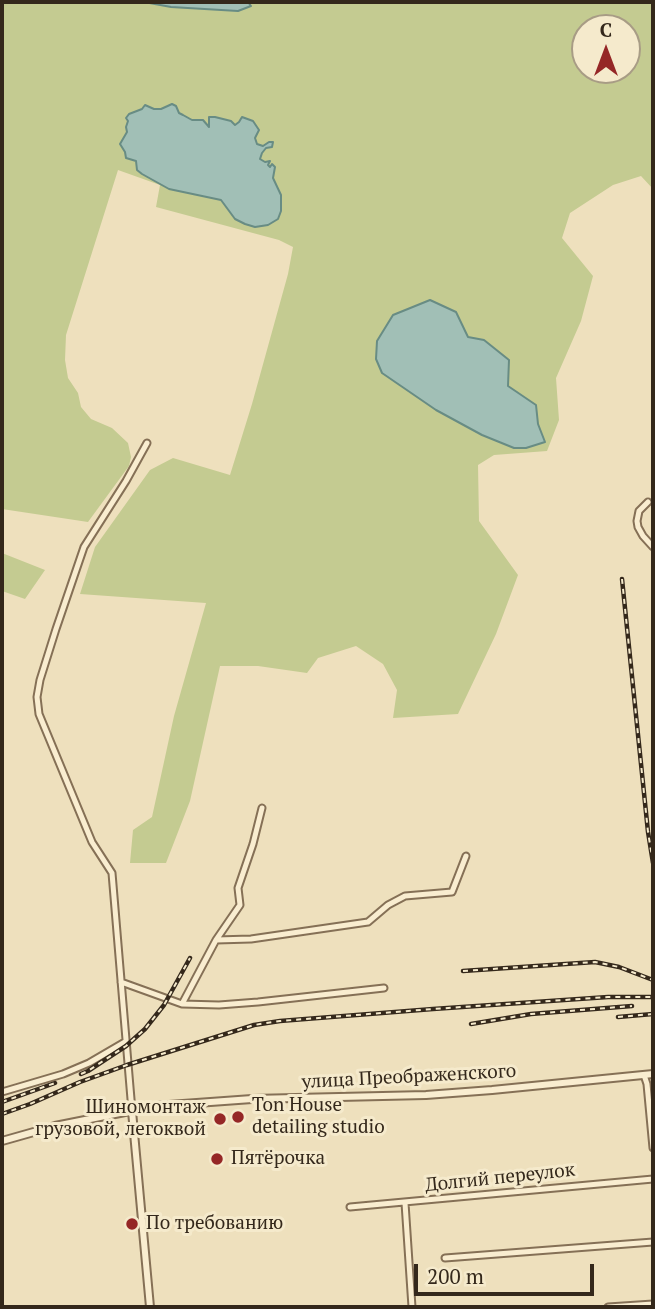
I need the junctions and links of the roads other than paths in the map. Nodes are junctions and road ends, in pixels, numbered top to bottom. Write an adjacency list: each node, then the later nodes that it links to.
1 (147, 443): 7 (street)
2 (648, 502): 3 (street)
3 (653, 547)
4 (262, 808): 6 (street)
5 (466, 856): 6 (street)
6 (216, 940): 9 (street)
7 (121, 982): 9 (street); 10 (street)
8 (384, 989): 9 (street)
9 (182, 1004)
10 (125, 1042): 13 (street); 14 (street)
11 (653, 1074): 12 (street, улица Преображенского)
12 (644, 1075): 14 (street, улица Преображенского); 16 (street)
13 (2, 1092)
14 (132, 1111): 15 (street, улица Преображенского); 23 (street)
15 (2, 1141)
16 (653, 1148)
17 (653, 1179): 18 (street, Долгий переулок)
18 (405, 1203): 19 (street, Долгий переулок); 24 (street)
19 (350, 1207)
20 (653, 1242): 21 (street)
21 (445, 1258)
22 (653, 1304): 25 (street)
23 (150, 1307)
24 (412, 1307)
25 (608, 1307)

